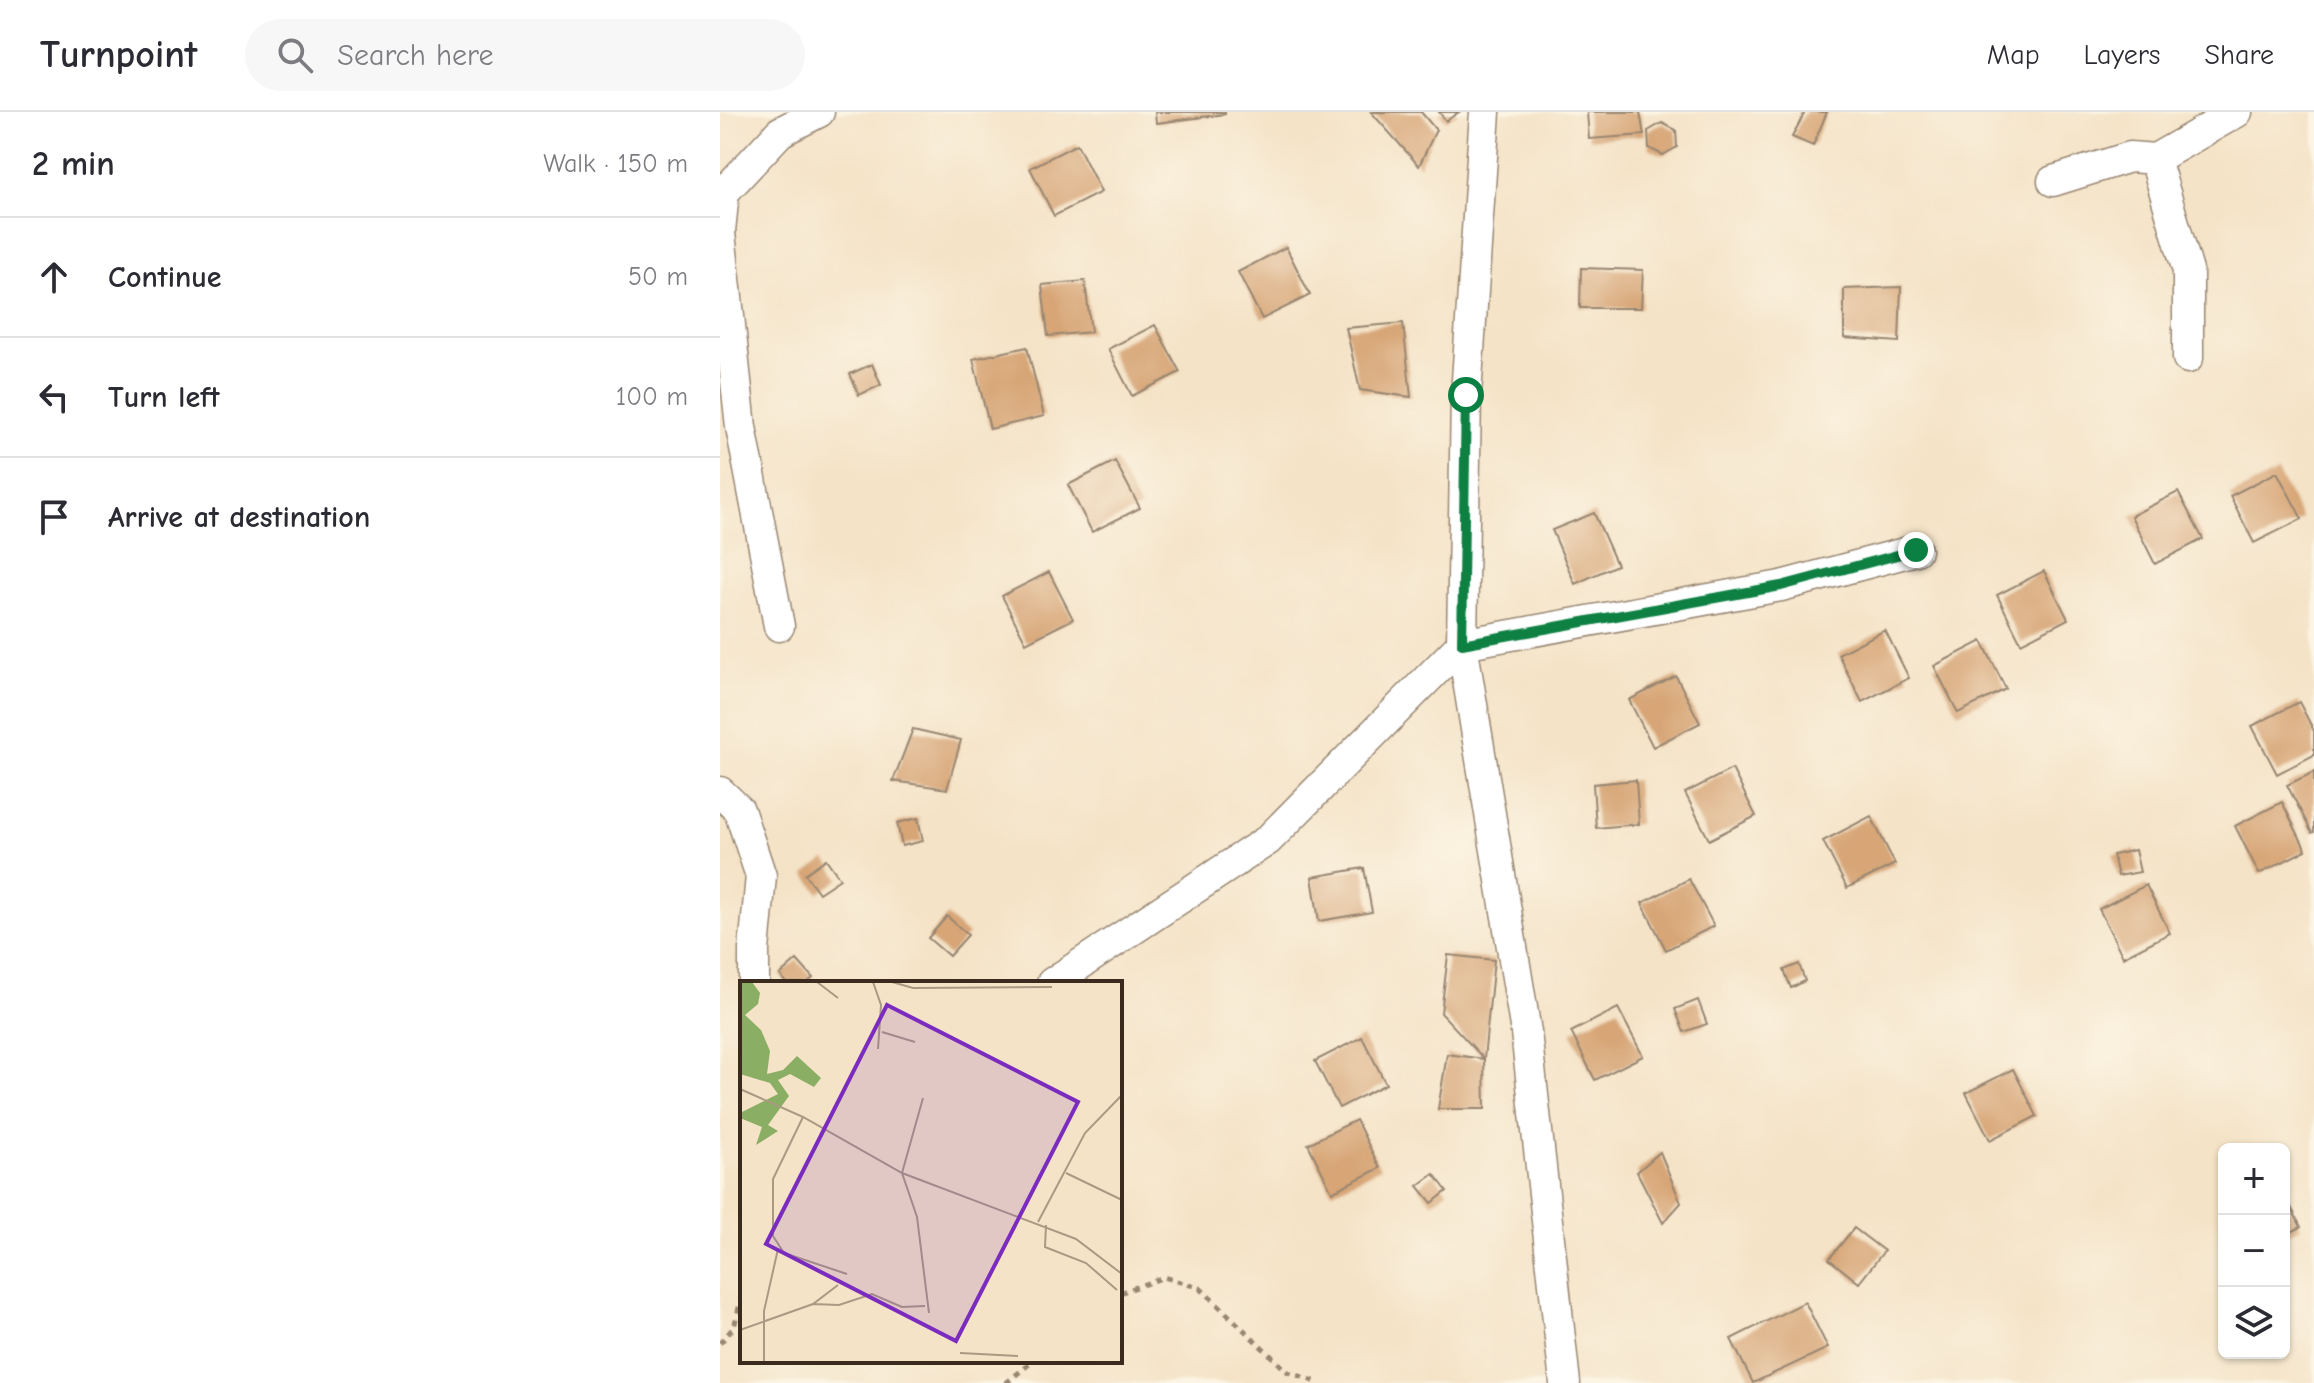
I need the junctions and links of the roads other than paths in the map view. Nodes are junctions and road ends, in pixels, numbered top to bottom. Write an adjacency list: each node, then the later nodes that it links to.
1 (819, 112): 6 (street)
2 (1485, 112): 11 (street)
3 (2237, 112): 4 (street)
4 (2155, 159): 5 (street); 8 (street)
5 (2053, 181)
6 (722, 192): 7 (street)
7 (720, 232): 10 (street)
8 (2188, 358)
9 (1916, 550): 11 (street)
10 (779, 626)
11 (1462, 644): 14 (street); 15 (street)
12 (720, 792): 13 (street)
13 (754, 981)
14 (1055, 981)
15 (1565, 1383)

